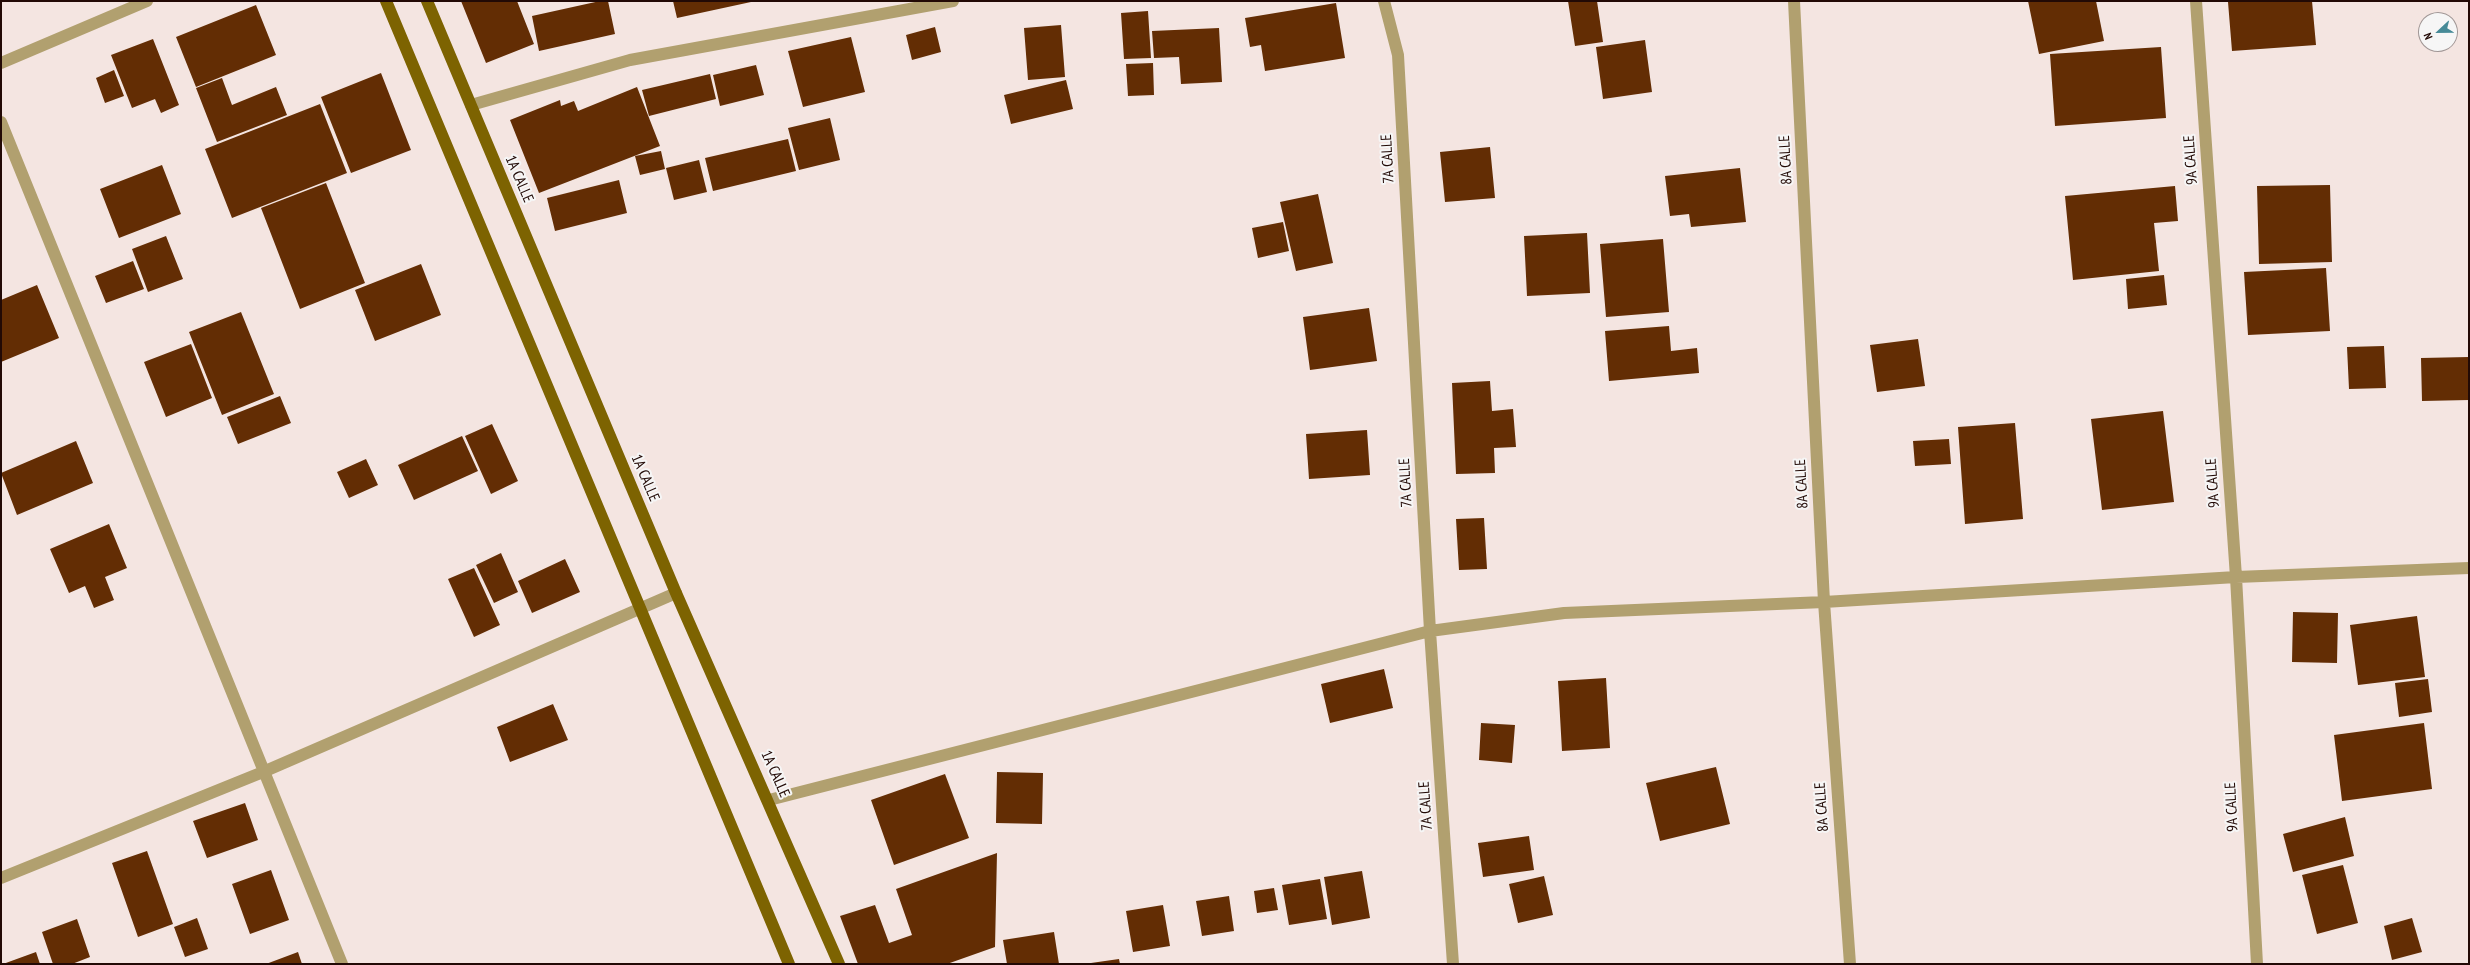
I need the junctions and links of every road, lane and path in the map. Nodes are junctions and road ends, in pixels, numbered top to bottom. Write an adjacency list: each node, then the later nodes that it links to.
1 (147, 1): 8 (street)
2 (386, 1): 15 (main road)
3 (427, 1): 9 (main road, 1A CALLE)
4 (953, 1): 9 (street)
5 (1384, 1): 16 (street, 7A CALLE)
6 (1794, 1): 14 (street, 8A CALLE)
7 (2196, 1): 12 (street, 9A CALLE)
8 (1, 64)
9 (471, 105): 13 (main road, 1A CALLE)
10 (1, 122): 17 (street)
11 (2469, 568): 12 (street)
12 (2236, 577): 14 (street); 25 (street, 9A CALLE)
13 (676, 593): 15 (street); 18 (main road, 1A CALLE)
14 (1824, 602): 16 (street); 24 (street, 8A CALLE)
15 (640, 609): 17 (street); 21 (main road)
16 (1430, 631): 18 (street); 23 (street, 7A CALLE)
17 (263, 772): 19 (street); 20 (street)
18 (769, 800): 22 (main road, 1A CALLE)
19 (1, 878)
20 (342, 964)
21 (789, 964)
22 (840, 964)
23 (1453, 964)
24 (1850, 964)
25 (2257, 964)

